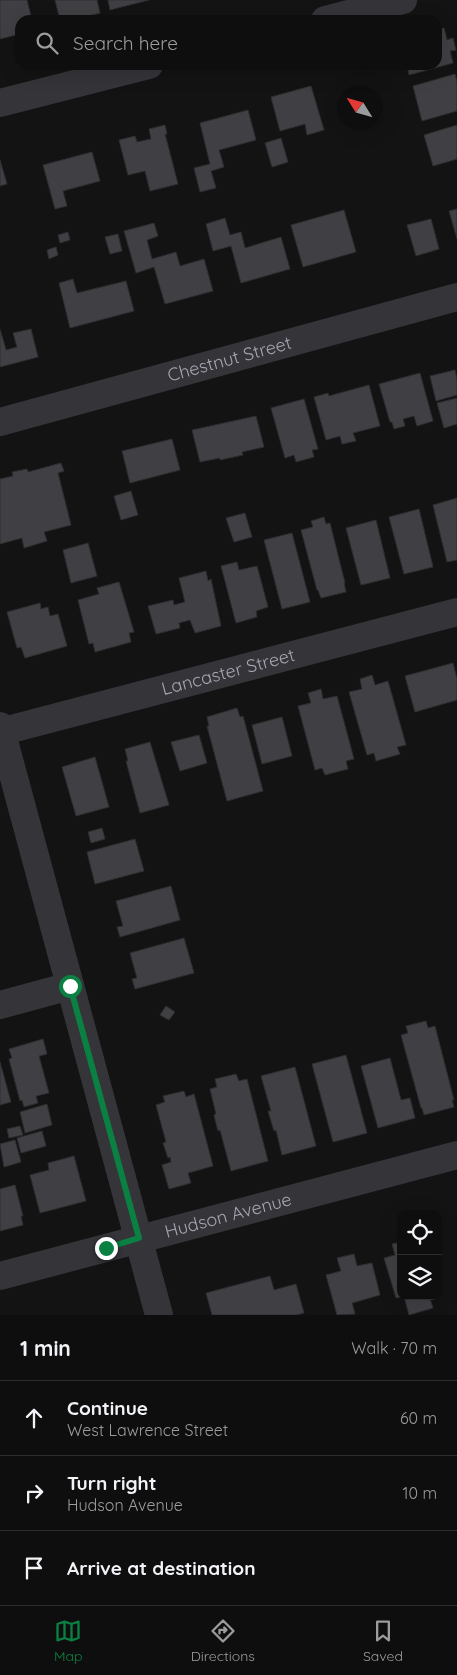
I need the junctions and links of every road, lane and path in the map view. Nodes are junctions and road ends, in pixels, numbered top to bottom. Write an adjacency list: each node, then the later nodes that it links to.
1 (403, 0): 2 (street)
2 (344, 15)
3 (130, 70): 4 (street)
4 (0, 103)
5 (457, 297): 6 (street, Chestnut Street)
6 (0, 422)
7 (457, 612): 8 (street, Lancaster Street)
8 (1, 730): 9 (street)
9 (70, 986): 10 (street); 12 (street)
10 (0, 1005)
11 (457, 1155): 12 (street, Hudson Avenue)
12 (139, 1238): 13 (street, Hudson Avenue); 14 (street)
13 (0, 1276)
14 (159, 1315)

